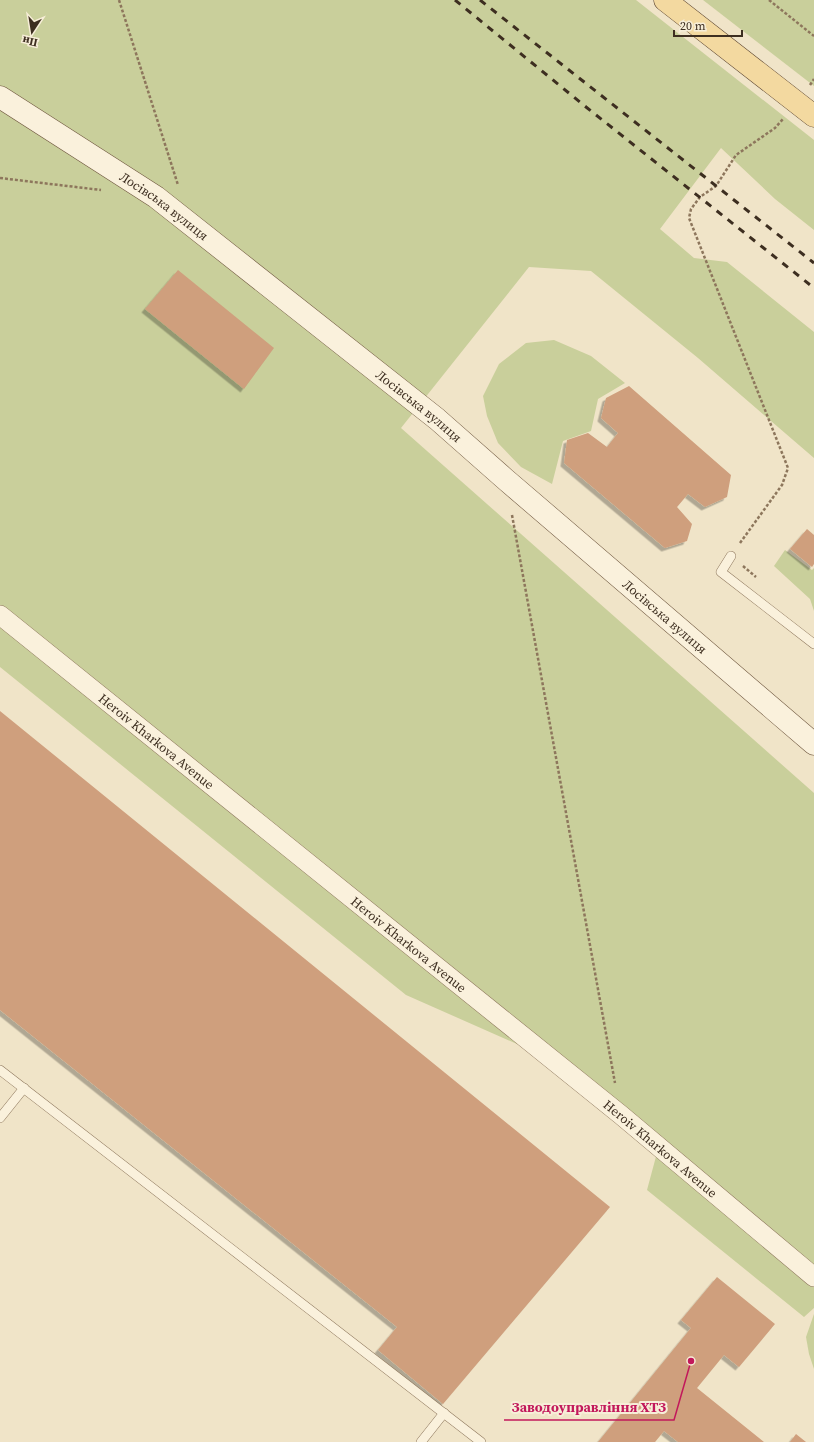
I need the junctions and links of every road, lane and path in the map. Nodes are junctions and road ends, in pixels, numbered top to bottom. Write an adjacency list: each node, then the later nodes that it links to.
1 (119, 0): 9 (path)
2 (666, 0): 7 (main road)
3 (769, 0): 4 (path)
4 (814, 36)
5 (0, 97): 11 (main road, Лосівська вулиця)
6 (786, 114): 12 (path)
7 (814, 116)
8 (0, 178): 10 (path)
9 (178, 187)
10 (101, 190)
11 (505, 479): 16 (main road, Лосівська вулиця); 19 (path)
12 (731, 556): 13 (path); 15 (lane)
13 (757, 578)
14 (0, 615): 19 (street, Heroiv Kharkova Avenue)
15 (814, 644)
16 (814, 744)
17 (0, 1070): 18 (lane)
18 (24, 1088): 20 (lane); 22 (lane)
19 (621, 1115): 21 (street, Heroiv Kharkova Avenue)
20 (0, 1118)
21 (814, 1277)
22 (444, 1413): 23 (lane); 24 (lane)
23 (420, 1442)
24 (481, 1442)

